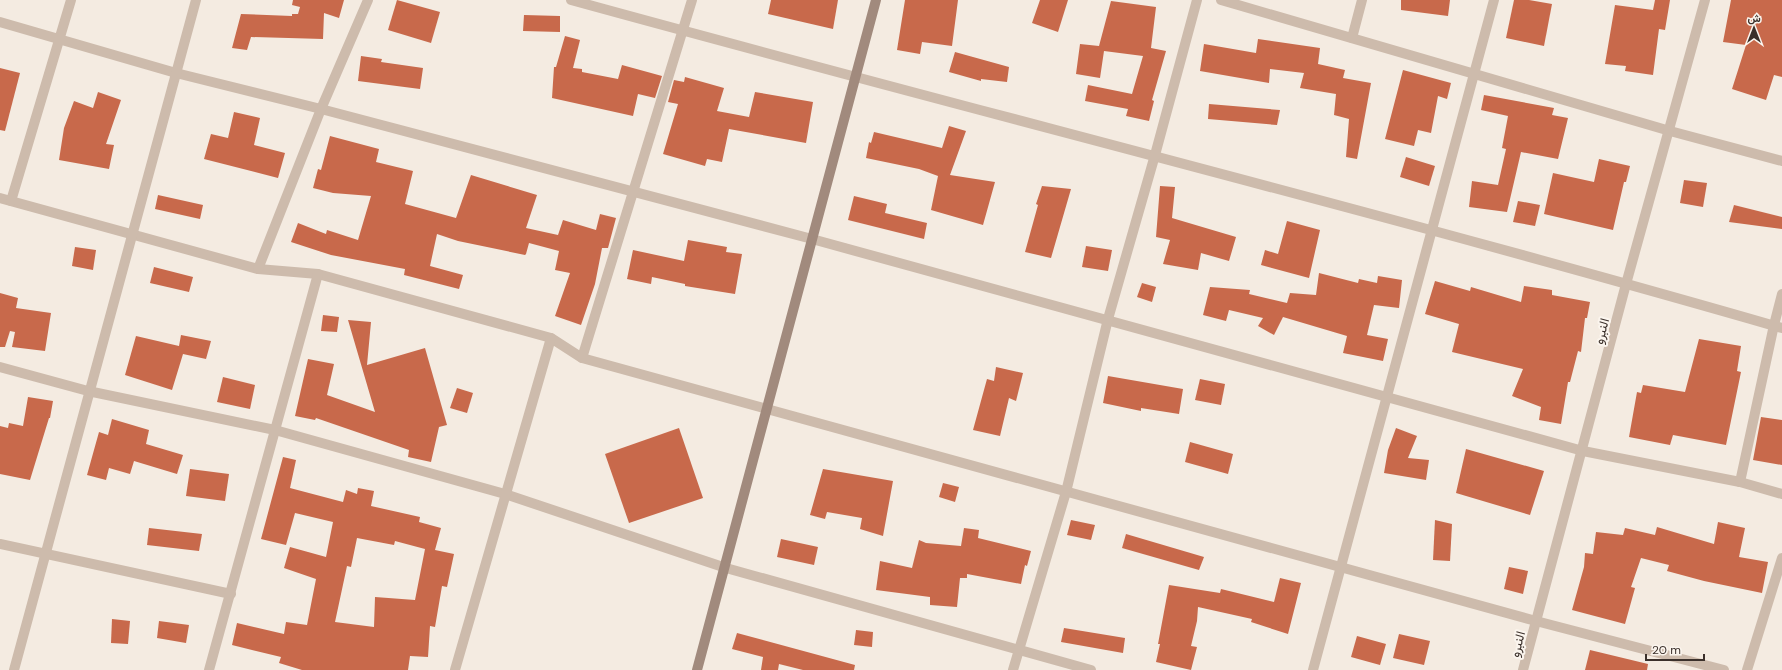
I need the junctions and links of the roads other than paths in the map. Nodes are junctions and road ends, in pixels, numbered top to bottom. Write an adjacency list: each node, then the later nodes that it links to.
1 (71, 0): 15 (street)
2 (196, 0): 16 (street)
3 (368, 0): 19 (street)
4 (571, 0): 13 (street)
5 (692, 0): 13 (street)
6 (876, 0): 18 (street)
7 (1197, 0): 21 (street)
8 (1221, 0): 14 (street)
9 (1362, 0): 14 (street)
10 (1494, 0): 17 (street)
11 (1705, 0): 20 (street, النبرو)
12 (0, 22): 15 (street)
13 (684, 31): 18 (street); 23 (street)
14 (1352, 38): 17 (street)
15 (60, 39): 16 (street); 25 (street)
16 (176, 73): 19 (street); 27 (street)
17 (1474, 74): 20 (street); 26 (street)
18 (856, 78): 21 (street); 28 (street)
19 (321, 109): 23 (street); 29 (street)
20 (1670, 131): 22 (street); 31 (street, النبرو)
21 (1155, 156): 26 (street); 33 (street)
22 (1782, 161)
23 (633, 192): 28 (street); 36 (street)
24 (0, 198): 25 (street)
25 (10, 200): 27 (street)
26 (1432, 231): 31 (street); 39 (street)
27 (132, 235): 29 (street); 38 (street)
28 (812, 239): 33 (street); 40 (street)
29 (258, 269): 30 (street)
30 (318, 274): 35 (street); 41 (street)
31 (1626, 284): 34 (street); 42 (street, النبرو)
32 (1782, 294): 34 (street)
33 (1108, 319): 39 (street); 44 (street)
34 (1778, 326): 43 (street)
35 (552, 338): 36 (street); 45 (street)
36 (582, 358): 40 (street)
37 (0, 367): 38 (street)
38 (88, 391): 41 (street); 48 (street)
39 (1387, 397): 42 (street); 50 (street)
40 (766, 410): 44 (street); 51 (street)
41 (275, 430): 45 (street); 52 (street)
42 (1583, 451): 43 (street); 53 (street, النبرو)
43 (1740, 482): 46 (street)
44 (1066, 492): 50 (street); 54 (street)
45 (506, 494): 51 (street); 57 (street)
46 (1782, 494)
47 (0, 544): 48 (street)
48 (45, 555): 52 (street); 55 (street)
49 (1782, 558): 64 (street)
50 (1341, 567): 53 (street); 61 (street)
51 (726, 568): 54 (street); 58 (street)
52 (231, 594): 56 (street)
53 (1536, 621): 62 (street, النبرو); 63 (street)
54 (1018, 650): 59 (street); 60 (street)
55 (14, 670)
56 (209, 670)
57 (455, 670)
58 (697, 670)
59 (1012, 670)
60 (1091, 670)
61 (1313, 670)
62 (1523, 670)
63 (1724, 670)
64 (1747, 670)

